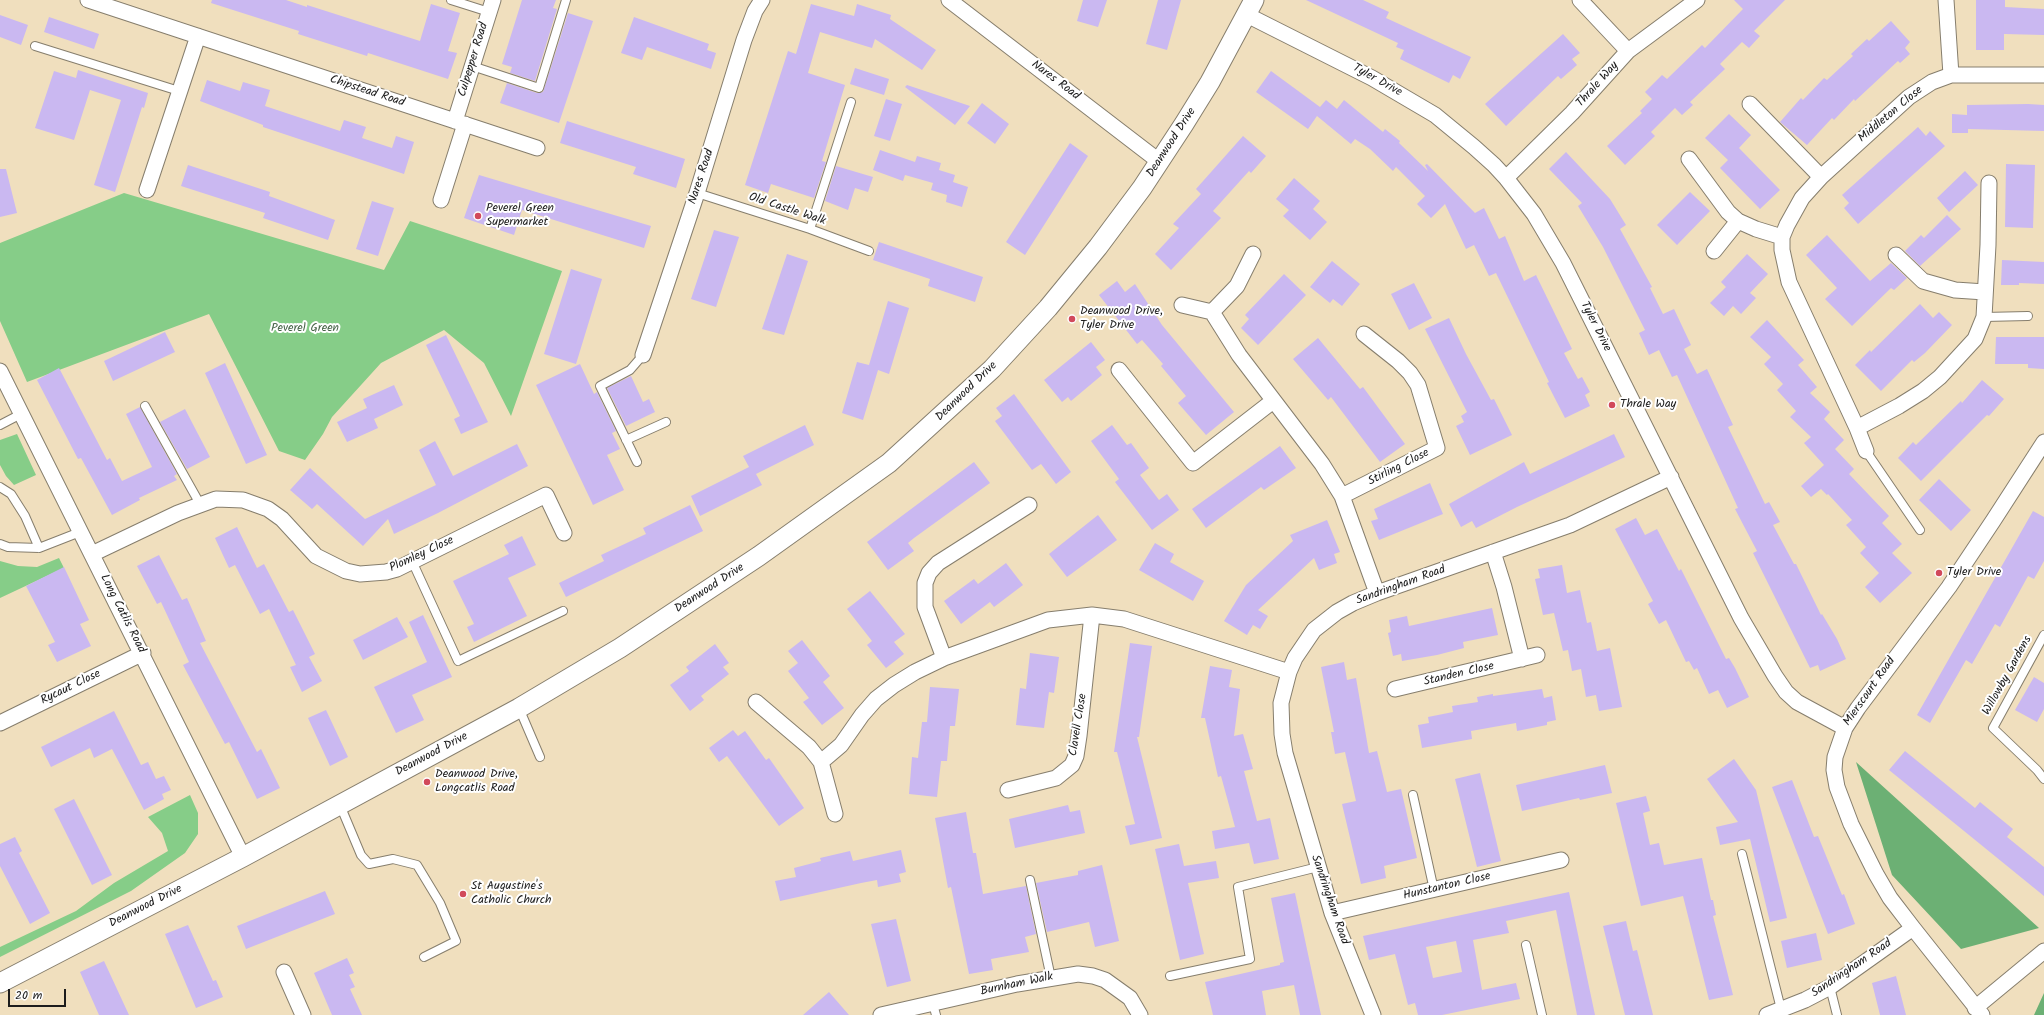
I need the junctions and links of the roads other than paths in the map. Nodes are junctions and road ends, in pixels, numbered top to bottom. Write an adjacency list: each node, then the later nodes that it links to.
1 (90, 0): 11 (street, Chipstead Road)
2 (451, 0): 9 (lane)
3 (566, 0): 14 (lane)
4 (762, 0): 28 (street, Nares Road)
5 (949, 0): 23 (street, Nares Road)
6 (1580, 0): 13 (street)
7 (1697, 0): 13 (street, Thrale Way)
8 (1946, 0): 15 (street)
9 (491, 6): 14 (street, Culpepper Road)
10 (1251, 7): 23 (street, Deanwood Drive); 25 (street, Tyler Drive)
11 (198, 36): 17 (street); 20 (street, Chipstead Road)
12 (35, 46): 17 (lane)
13 (1628, 51): 25 (street, Thrale Way)
14 (472, 66): 20 (street, Culpepper Road)
15 (1952, 75): 16 (street, Middleton Close); 24 (street, Middleton Close)
16 (2044, 75)
17 (179, 91): 27 (street)
18 (851, 102): 31 (lane)
19 (1750, 104): 24 (street)
20 (460, 122): 21 (street, Chipstead Road); 29 (street, Culpepper Road)
21 (537, 148)
22 (1689, 159): 30 (street)
23 (1160, 162): 80 (street, Deanwood Drive)
24 (1821, 177): 32 (street, Middleton Close)
25 (1506, 178): 56 (street, Tyler Drive)
26 (1988, 183): 37 (street)
27 (147, 190)
28 (697, 193): 31 (lane, Old Castle Walk); 43 (street, Nares Road)
29 (441, 200)
30 (1738, 222): 32 (street); 34 (street)
31 (810, 229): 33 (lane, Old Castle Walk)
32 (1782, 237): 51 (street, Middleton Close)
33 (869, 251)
34 (1714, 251)
35 (1253, 254): 39 (street)
36 (1896, 255): 37 (street)
37 (1985, 292): 41 (street)
38 (1182, 306): 39 (street)
39 (1212, 312): 46 (street)
40 (2028, 316): 41 (lane)
41 (1984, 317): 51 (street)
42 (1364, 334): 58 (street, Stirling Close)
43 (643, 355): 52 (lane)
44 (1119, 370): 46 (street)
45 (0, 371): 48 (street, Long Catlis Road)
46 (1273, 401): 58 (street)
47 (145, 406): 59 (lane)
48 (21, 414): 50 (lane); 62 (street, Long Catlis Road)
49 (666, 422): 52 (lane)
50 (0, 425)
51 (1857, 428): 54 (street, Middleton Close)
52 (626, 440): 55 (lane)
53 (2044, 442): 82 (street, Mierscourt Road)
54 (1866, 451): 61 (lane)
55 (637, 462)
56 (1671, 477): 66 (street, Sandringham Road); 82 (street, Tyler Drive)
57 (0, 487): 65 (lane)
58 (1342, 496): 69 (street)
59 (200, 504): 67 (street, Plomley Close); 68 (street, Plomley Close)
60 (1029, 504): 75 (street)
61 (1920, 530)
62 (80, 532): 65 (lane); 67 (street, Long Catlis Road)
63 (564, 533): 68 (street, Plomley Close)
64 (0, 544): 65 (lane)
65 (39, 548)
66 (1493, 552): 69 (street, Sandringham Road); 76 (street)
67 (92, 554): 73 (street, Long Catlis Road)
68 (412, 561): 70 (lane)
69 (1378, 593): 77 (street, Sandringham Road)
70 (563, 610)
71 (1092, 615): 75 (street); 77 (street); 86 (street, Clavell Close)
72 (2044, 635): 85 (lane, Willowby Gardens)
73 (143, 653): 81 (street, Rycaut Close); 91 (street, Long Catlis Road)
74 (1537, 655): 76 (street, Standen Close)
75 (944, 658): 84 (street)
76 (1522, 659): 78 (street, Standen Close)
77 (1289, 672): 93 (street, Sandringham Road)
78 (1395, 689)
79 (756, 702): 84 (street)
80 (519, 708): 83 (lane); 88 (street, Deanwood Drive)
81 (0, 724)
82 (1845, 728): 97 (street, Mierscourt Road)
83 (540, 757)
84 (821, 762): 89 (street)
85 (2044, 779)
86 (1008, 790)
87 (1413, 795): 95 (lane)
88 (340, 805): 91 (street, Deanwood Drive); 100 (lane)
89 (836, 814)
90 (1742, 854): 107 (lane)
91 (244, 857): 104 (street, Deanwood Drive)
92 (1561, 860): 95 (street, Hunstanton Close)
93 (1318, 867): 96 (street, Sandringham Road); 102 (lane)
94 (1030, 880): 103 (lane)
95 (1434, 890): 96 (street, Hunstanton Close)
96 (1332, 913): 112 (street, Sandringham Road)
97 (1913, 928): 105 (street, Sandringham Road); 108 (street, Mierscourt Road)
98 (1526, 945): 113 (lane)
99 (2044, 951): 108 (street)
100 (424, 957)
101 (284, 972): 109 (street)
102 (1170, 976)
103 (1051, 978): 106 (street, Burnham Walk); 111 (street, Burnham Walk)
104 (0, 983)
105 (1830, 987): 107 (street, Sandringham Road); 115 (lane)
106 (934, 1009): 110 (street, Burnham Walk)
107 (1781, 1009): 114 (street, Sandringham Road)
108 (1979, 1012)
109 (303, 1015)
110 (880, 1015)
111 (1140, 1015)
112 (1373, 1015)
113 (1542, 1015)
114 (1767, 1015)
115 (1837, 1015)

